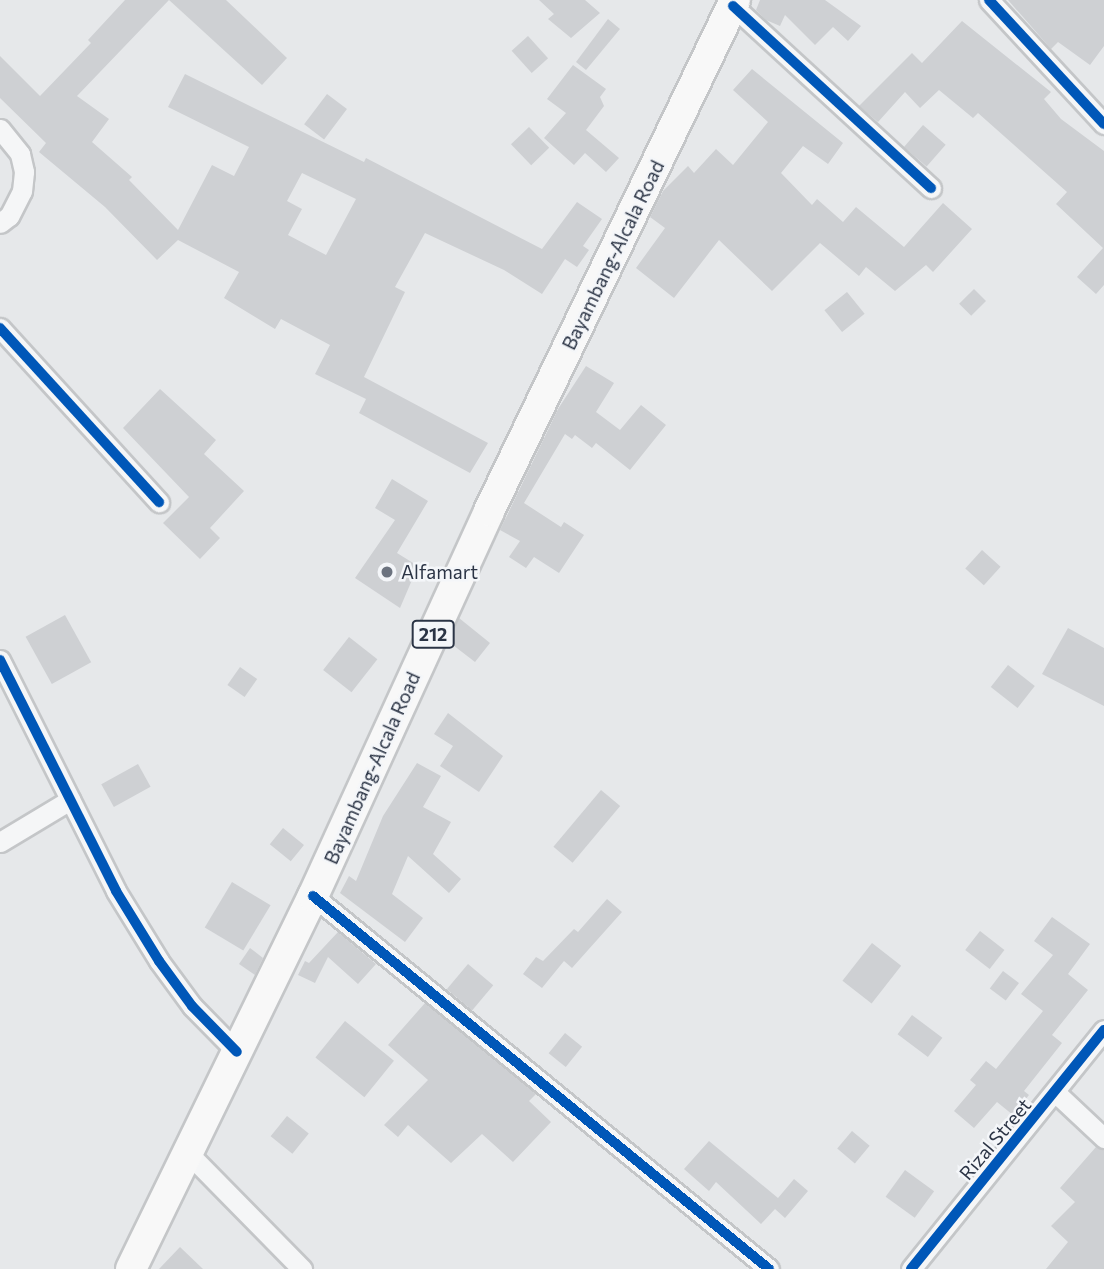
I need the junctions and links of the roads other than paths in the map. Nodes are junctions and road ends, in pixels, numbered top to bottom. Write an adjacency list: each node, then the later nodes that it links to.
1 (989, 0): 3 (street)
2 (734, 3): 5 (street); 12 (main road, Bayambang-Alcala Road / 212)
3 (1104, 124)
4 (0, 130): 6 (street)
5 (931, 188)
6 (0, 223)
7 (0, 328): 8 (street)
8 (159, 502)
9 (0, 660): 10 (street)
10 (71, 800): 11 (street); 14 (street)
11 (0, 842)
12 (313, 896): 14 (main road, Bayambang-Alcala Road / 212); 20 (street)
13 (1104, 1030): 15 (street, Rizal Street)
14 (237, 1052): 17 (main road, Bayambang-Alcala Road / 212)
15 (1056, 1093): 16 (street); 21 (street, Rizal Street)
16 (1104, 1138)
17 (188, 1153): 18 (main road, Bayambang-Alcala Road / 212); 19 (street)
18 (131, 1269)
19 (302, 1269)
20 (769, 1269)
21 (911, 1269)

